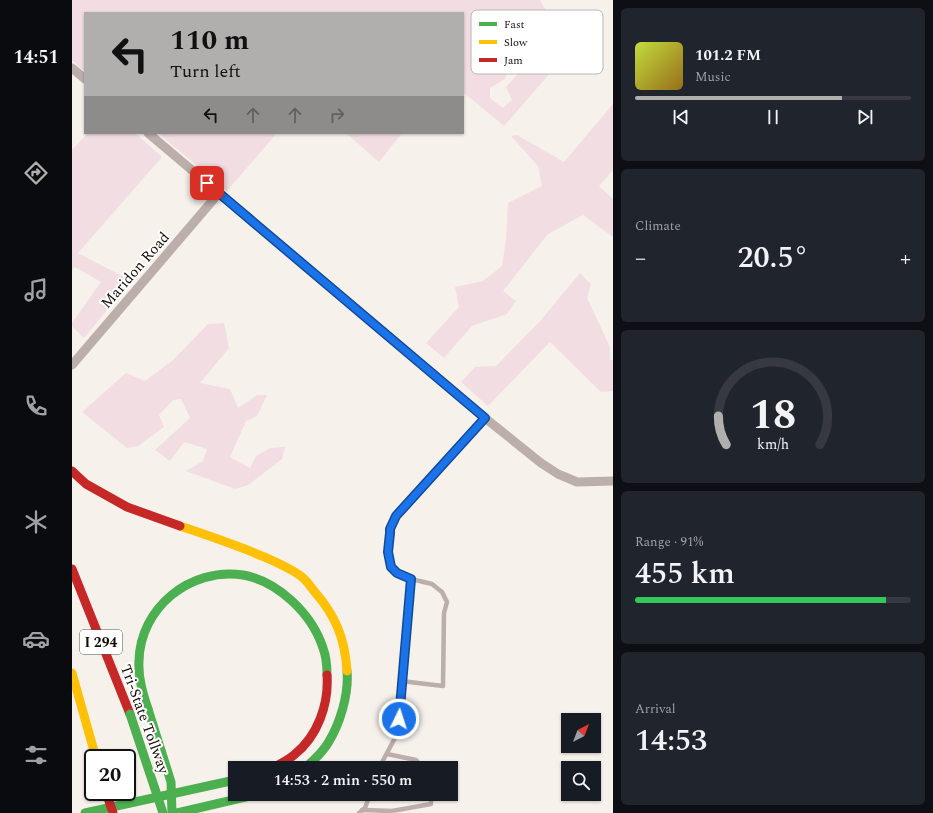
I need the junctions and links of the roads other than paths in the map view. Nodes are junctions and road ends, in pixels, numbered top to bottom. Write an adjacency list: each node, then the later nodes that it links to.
1 (72, 68): 2 (street)
2 (84, 78)
3 (149, 134): 4 (street)
4 (219, 193): 5 (street, Maridon Road); 6 (street)
5 (72, 366)
6 (485, 418): 8 (street); 10 (lane)
7 (72, 471): 18 (highway)
8 (613, 481)
9 (72, 569): 29 (highway, Tri-State Tollway / I 294, bridge)
10 (411, 579): 12 (lane); 12 (lane)
11 (72, 673): 14 (highway, I 294)
12 (402, 681): 16 (lane)
13 (72, 704): 14 (highway)
14 (87, 735): 15 (highway)
15 (92, 749)
16 (388, 754): 19 (lane); 20 (lane)
17 (284, 761): 30 (highway, bridge)
18 (313, 761)
19 (384, 761)
20 (417, 761)
21 (228, 782): 27 (highway)
22 (109, 801): 28 (highway, bridge)
23 (229, 801): 31 (highway)
24 (367, 801): 26 (lane)
25 (431, 801): 26 (lane)
26 (360, 812)
27 (85, 813)
28 (113, 813)
29 (163, 813)
30 (172, 813)
31 (177, 813)

